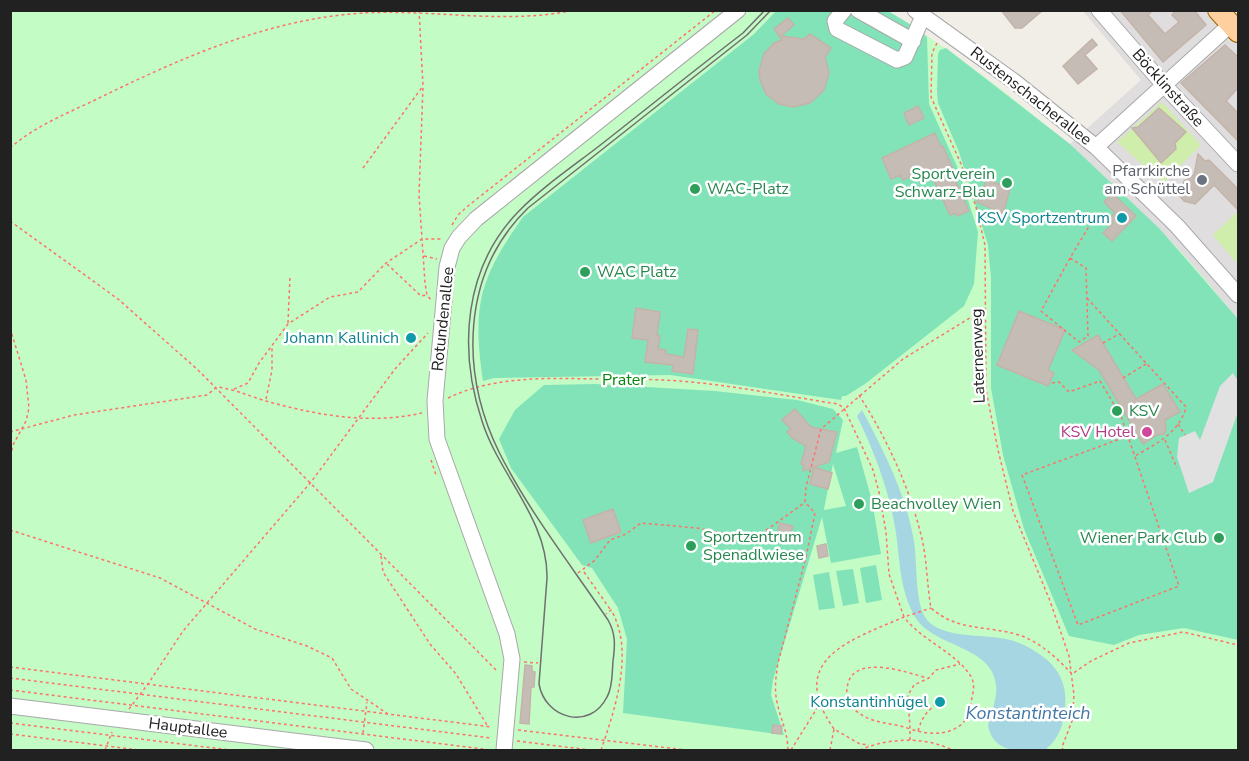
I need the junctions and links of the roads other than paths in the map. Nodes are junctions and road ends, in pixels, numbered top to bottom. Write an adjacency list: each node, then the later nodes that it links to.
1 (738, 10): 13 (street, Rotundenallee)
2 (844, 10): 7 (street)
3 (858, 10): 7 (street)
4 (1100, 10): 8 (street, Böcklinstraße)
5 (919, 13): 7 (street); 9 (street, Rustenschacherallee)
6 (1229, 23): 8 (street)
7 (913, 41)
8 (1163, 84): 9 (street); 10 (street, Böcklinstraße)
9 (1096, 147): 11 (street, Rustenschacherallee)
10 (1239, 164)
11 (1239, 295)
12 (10, 706): 14 (street, Hauptallee)
13 (503, 739)
14 (361, 750): 15 (street, Hauptallee)
15 (366, 750)

